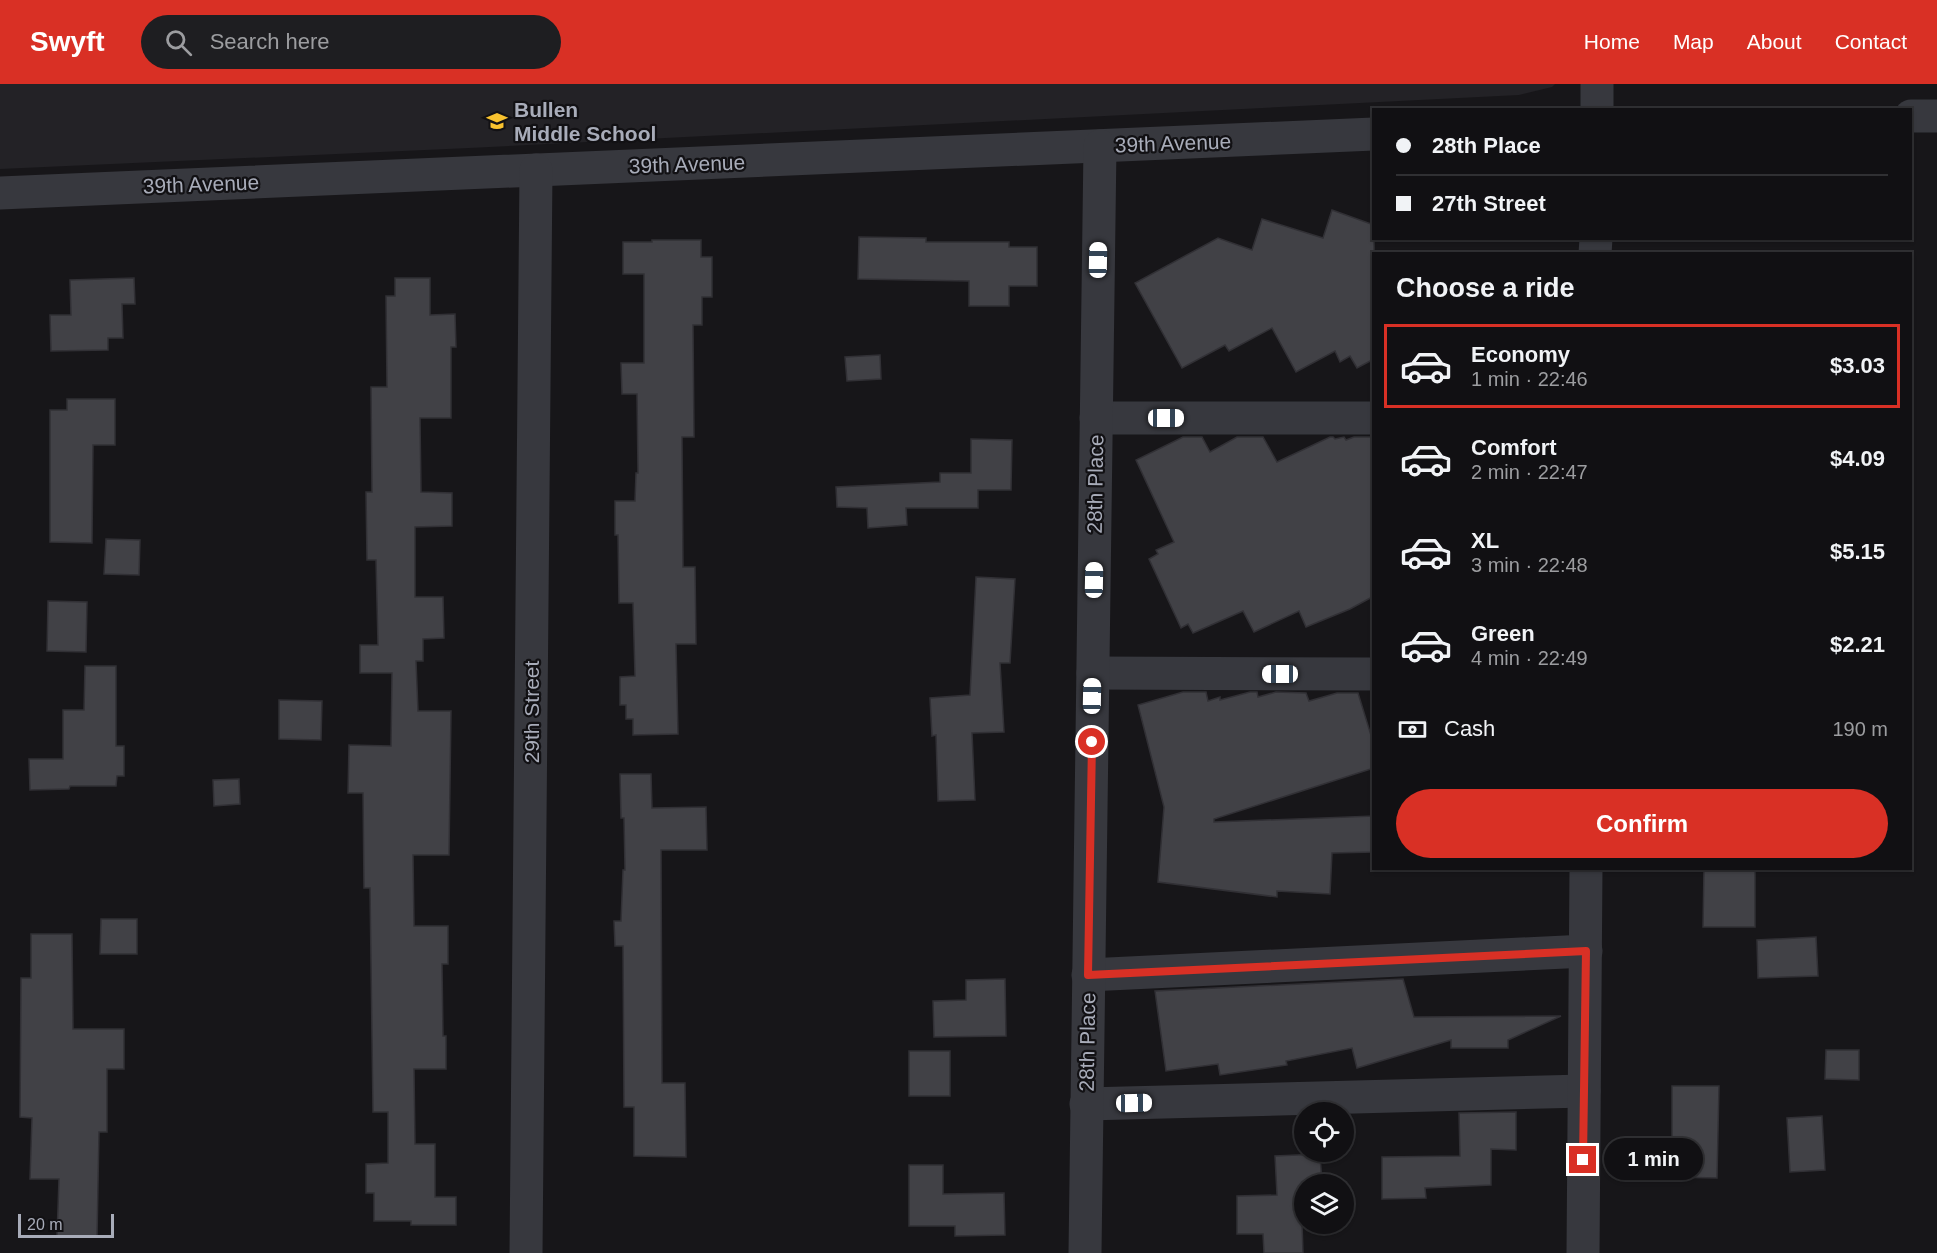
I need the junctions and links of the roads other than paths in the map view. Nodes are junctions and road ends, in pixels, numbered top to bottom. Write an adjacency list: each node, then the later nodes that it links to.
1 (1597, 84): 2 (street)
2 (1597, 108)
3 (1937, 116): 4 (street)
4 (1912, 117)
5 (1372, 134): 6 (street, 39th Avenue)
6 (1100, 146): 7 (street, 39th Avenue); 9 (street, 28th Place)
7 (536, 170): 8 (street, 39th Avenue); 18 (street, 29th Street)
8 (0, 193)
9 (1096, 418): 10 (street); 11 (street, 28th Place)
10 (1372, 418)
11 (1093, 673): 12 (street); 15 (street, 28th Place)
12 (1372, 674)
13 (1586, 870): 14 (street)
14 (1586, 951): 15 (street); 16 (street)
15 (1088, 975): 17 (street, 28th Place)
16 (1584, 1091): 17 (street); 20 (street)
17 (1086, 1104): 19 (street, 28th Place)
18 (526, 1253)
19 (1085, 1253)
20 (1583, 1253)

